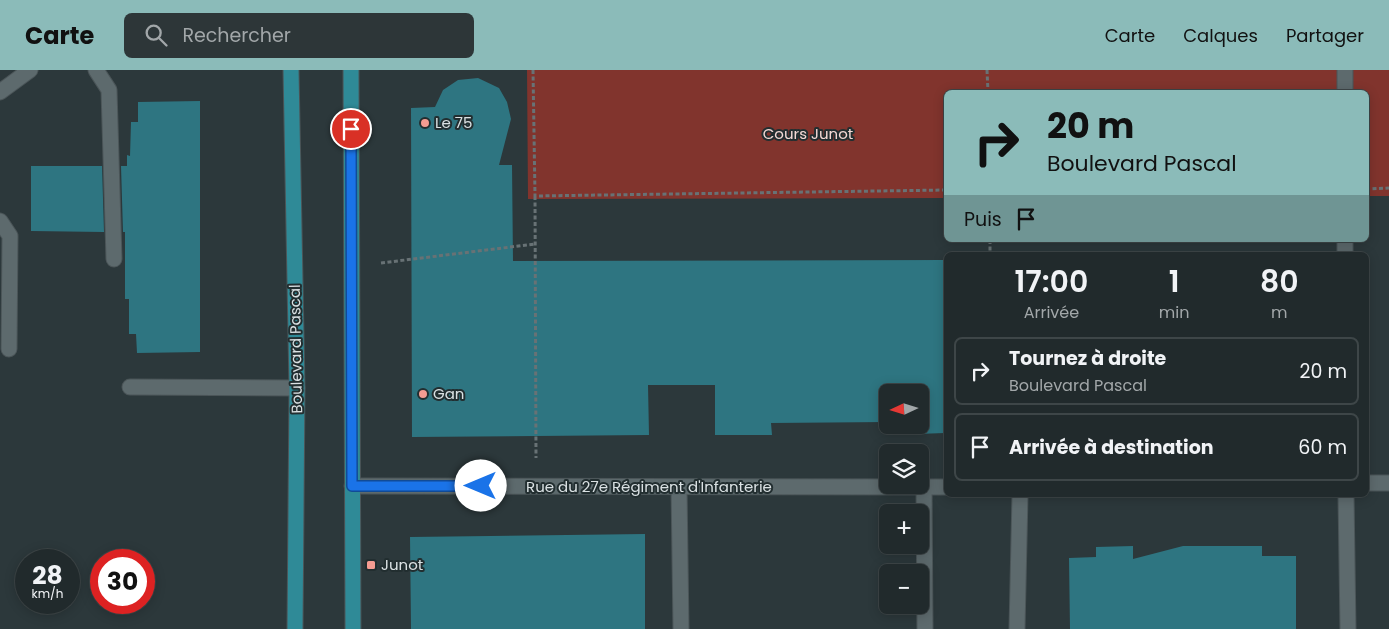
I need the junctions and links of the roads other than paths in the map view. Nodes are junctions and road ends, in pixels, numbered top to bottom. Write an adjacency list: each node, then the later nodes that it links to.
1 (30, 70): 7 (street)
2 (96, 70): 9 (street)
3 (291, 70): 12 (main road, Boulevard Pascal)
4 (351, 70): 15 (main road)
5 (1345, 70): 6 (street)
6 (1345, 90)
7 (0, 92)
8 (0, 221): 10 (street)
9 (114, 259)
10 (9, 349)
11 (130, 386): 12 (street)
12 (297, 388): 23 (main road, Boulevard Pascal)
13 (1369, 483): 14 (street)
14 (1389, 483)
15 (352, 486): 16 (street, Rue du 27e Régiment d'Infanterie); 24 (main road)
16 (679, 487): 17 (street, Rue du 27e Régiment d'Infanterie); 25 (street)
17 (879, 487)
18 (929, 487): 19 (street, Rue du 27e Régiment d'Infanterie)
19 (944, 487)
20 (924, 494): 26 (street)
21 (1020, 497): 27 (street)
22 (1346, 497): 28 (street)
23 (296, 629)
24 (353, 629)
25 (681, 629)
26 (925, 629)
27 (1018, 629)
28 (1348, 629)

